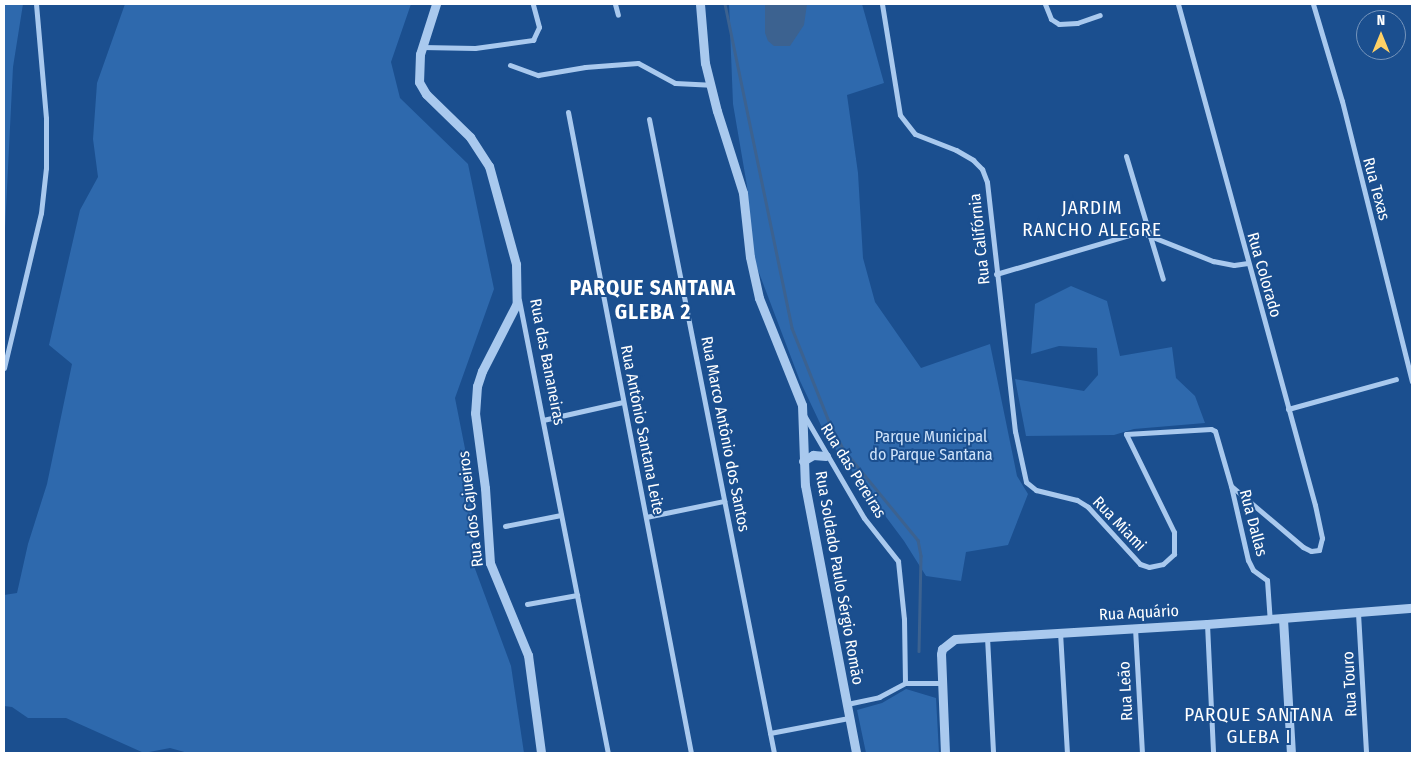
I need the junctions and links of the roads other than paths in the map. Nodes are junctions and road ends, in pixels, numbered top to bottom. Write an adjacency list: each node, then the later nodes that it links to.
1 (36, 4): 23 (street)
2 (436, 4): 12 (street, Rua das Bananeiras)
3 (533, 4): 12 (street)
4 (614, 4): 10 (street)
5 (700, 4): 14 (street, Rua Soldado Paulo Sérgio Romão)
6 (882, 4): 20 (street, Rua Califórnia)
7 (1045, 4): 11 (street)
8 (1178, 4): 19 (street, Rua Colorado)
9 (1313, 4): 25 (street, Rua Texas)
10 (618, 15)
11 (1100, 15)
12 (422, 47): 22 (street, Rua das Bananeiras)
13 (510, 65): 14 (street)
14 (710, 85): 28 (street, Rua Soldado Paulo Sérgio Romão)
15 (568, 112): 26 (street, Rua Antônio Santana Leite)
16 (649, 119): 35 (street, Rua Marco Antônio dos Santos)
17 (1126, 156): 18 (street)
18 (1151, 234): 19 (street); 20 (street); 21 (street)
19 (1248, 263): 27 (street, Rua Colorado)
20 (996, 274): 33 (street, Rua Califórnia)
21 (1163, 279)
22 (518, 294): 29 (street, Rua das Bananeiras); 54 (street, Rua dos Cajueiros)
23 (4, 368)
24 (1396, 379): 27 (street)
25 (1412, 381)
26 (623, 402): 29 (street); 37 (street, Rua Antônio Santana Leite)
27 (1288, 408): 34 (street, Rua Colorado)
28 (803, 414): 31 (street, Rua das Pereiras); 32 (street, Rua Soldado Paulo Sérgio Romão)
29 (543, 420): 36 (street, Rua das Bananeiras)
30 (1126, 434): 33 (street, Rua Miami); 34 (street, Rua Dallas)
31 (826, 456): 32 (street); 49 (street, Rua das Pereiras)
32 (803, 461): 51 (street, Rua Soldado Paulo Sérgio Romão)
33 (1031, 486)
34 (1231, 486): 44 (street, Rua Dallas)
35 (724, 501): 37 (street); 53 (street, Rua Marco Antônio dos Santos)
36 (561, 515): 38 (street); 39 (street, Rua das Bananeiras)
37 (646, 517): 56 (street, Rua Antônio Santana Leite)
38 (505, 526)
39 (577, 595): 40 (street); 55 (street, Rua das Bananeiras)
40 (527, 604)
41 (1412, 608): 42 (street, Rua Aquário)
42 (1358, 613): 43 (street, Rua Aquário); 65 (street, Rua Touro)
43 (1283, 618): 44 (street, Rua Aquário); 64 (street)
44 (1270, 619): 45 (street, Rua Aquário)
45 (1207, 624): 46 (street, Rua Aquário); 63 (street)
46 (1135, 628): 47 (street, Rua Aquário); 62 (street, Rua Leão)
47 (1060, 632): 48 (street, Rua Aquário); 61 (street)
48 (987, 636): 50 (street, Rua Aquário); 60 (street)
49 (905, 683): 50 (street); 51 (street)
50 (941, 683): 59 (street)
51 (847, 704): 52 (street, Rua Soldado Paulo Sérgio Romão)
52 (849, 718): 53 (street); 58 (street, Rua Soldado Paulo Sérgio Romão)
53 (770, 733): 57 (street, Rua Marco Antônio dos Santos)
54 (541, 753)
55 (608, 753)
56 (691, 753)
57 (774, 753)
58 (856, 753)
59 (945, 753)
60 (993, 753)
61 (1067, 753)
62 (1142, 753)
63 (1213, 753)
64 (1291, 753)
65 (1366, 753)

